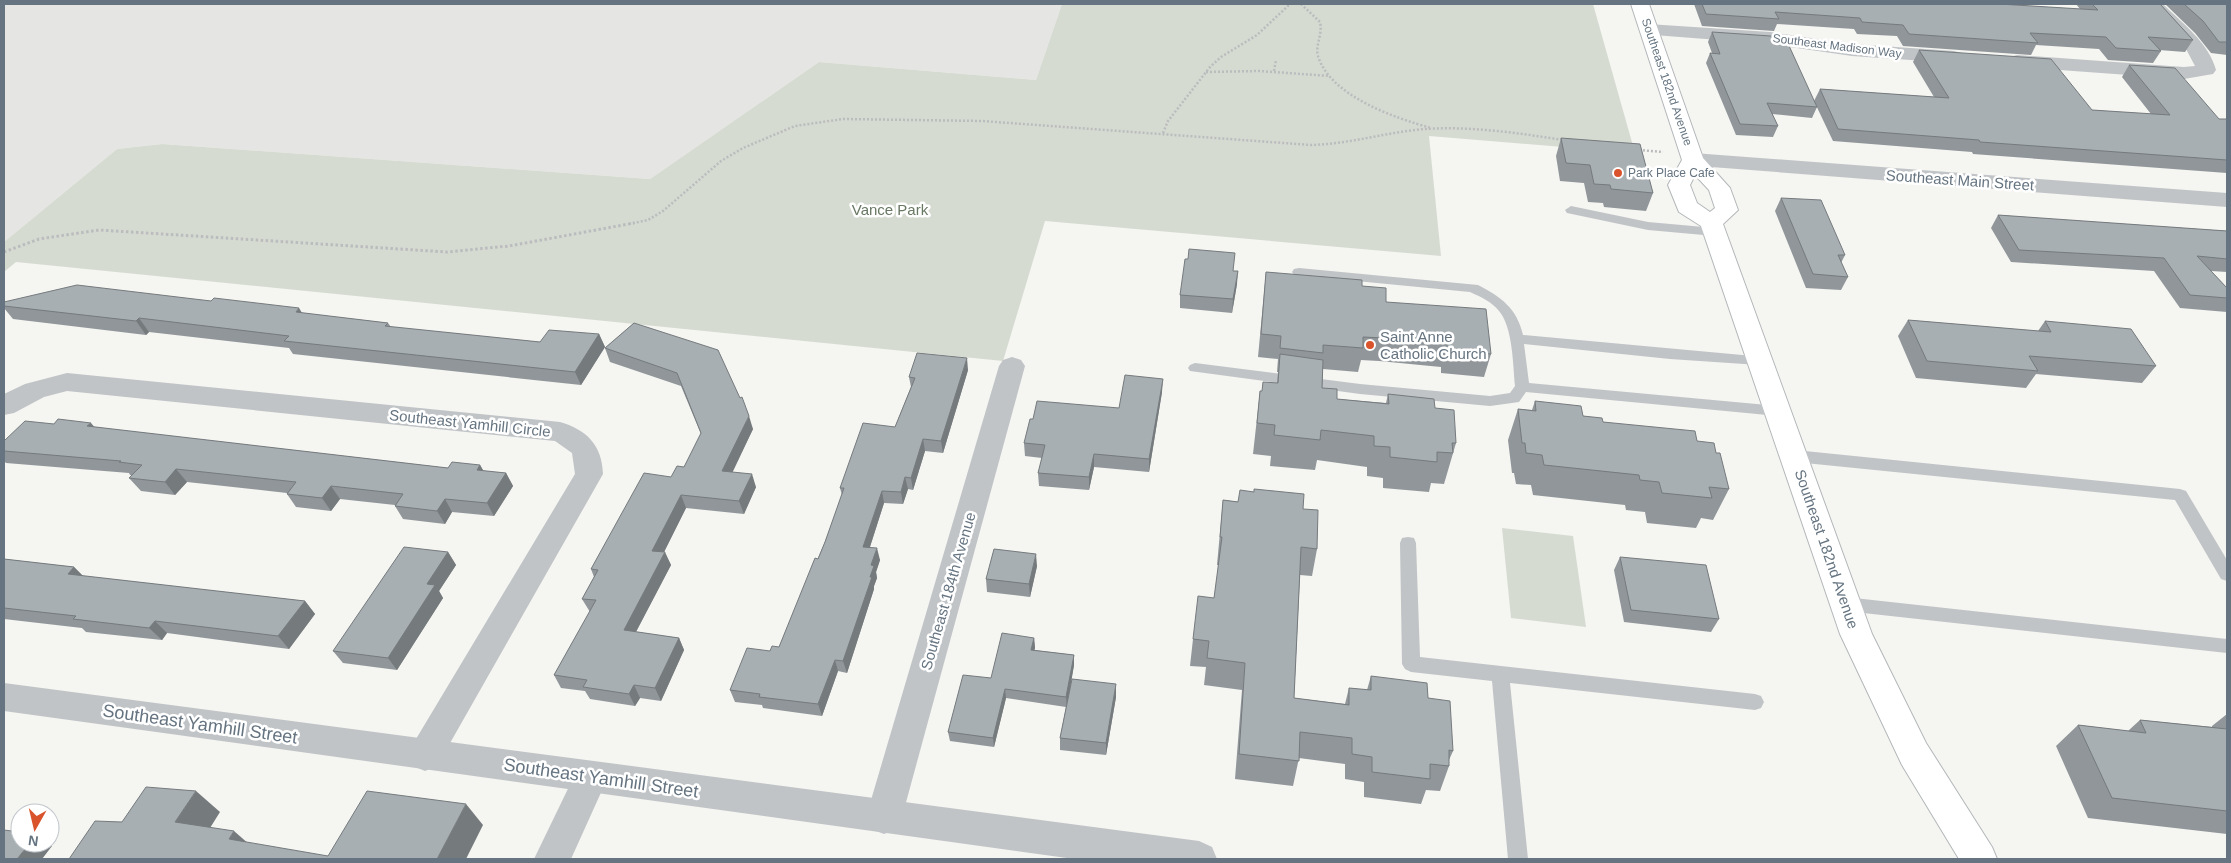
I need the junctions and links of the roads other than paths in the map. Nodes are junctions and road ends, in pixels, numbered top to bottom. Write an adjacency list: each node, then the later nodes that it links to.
1 (1640, 4): 3 (main road, Southeast 182nd Avenue)
2 (2153, 4): 5 (street)
3 (1648, 30): 4 (street, Southeast Madison Way); 6 (main road, Southeast 182nd Avenue)
4 (1974, 58)
5 (2002, 60)
6 (1692, 157): 7 (street, Southeast Main Street); 9 (main road, Southeast 182nd Avenue); 9 (main road, Southeast 182nd Avenue)
7 (2227, 200)
8 (1571, 210): 9 (lane)
9 (1713, 227): 12 (main road, Southeast 182nd Avenue)
10 (1299, 272): 11 (lane)
11 (1516, 339): 12 (lane); 15 (lane)
12 (1759, 360): 17 (main road, Southeast 182nd Avenue)
13 (1012, 366): 28 (street, Southeast 184th Avenue)
14 (1195, 368): 15 (lane)
15 (1522, 387): 17 (lane)
16 (4, 406): 26 (street, Southeast Yamhill Circle)
17 (1778, 411): 18 (main road, Southeast 182nd Avenue)
18 (1794, 456): 20 (lane); 21 (main road, Southeast 182nd Avenue)
19 (1408, 543): 23 (lane)
20 (2227, 572)
21 (1845, 604): 22 (lane); 32 (main road, Southeast 182nd Avenue)
22 (2227, 646)
23 (1500, 675): 25 (lane); 31 (lane)
24 (4, 697): 26 (street, Southeast Yamhill Street)
25 (1755, 702)
26 (425, 754): 27 (street, Southeast Yamhill Street)
27 (591, 777): 28 (street, Southeast Yamhill Street); 29 (street)
28 (884, 817): 30 (street, Southeast Yamhill Street)
29 (552, 859)
30 (1199, 859)
31 (1518, 859)
32 (1979, 859)

